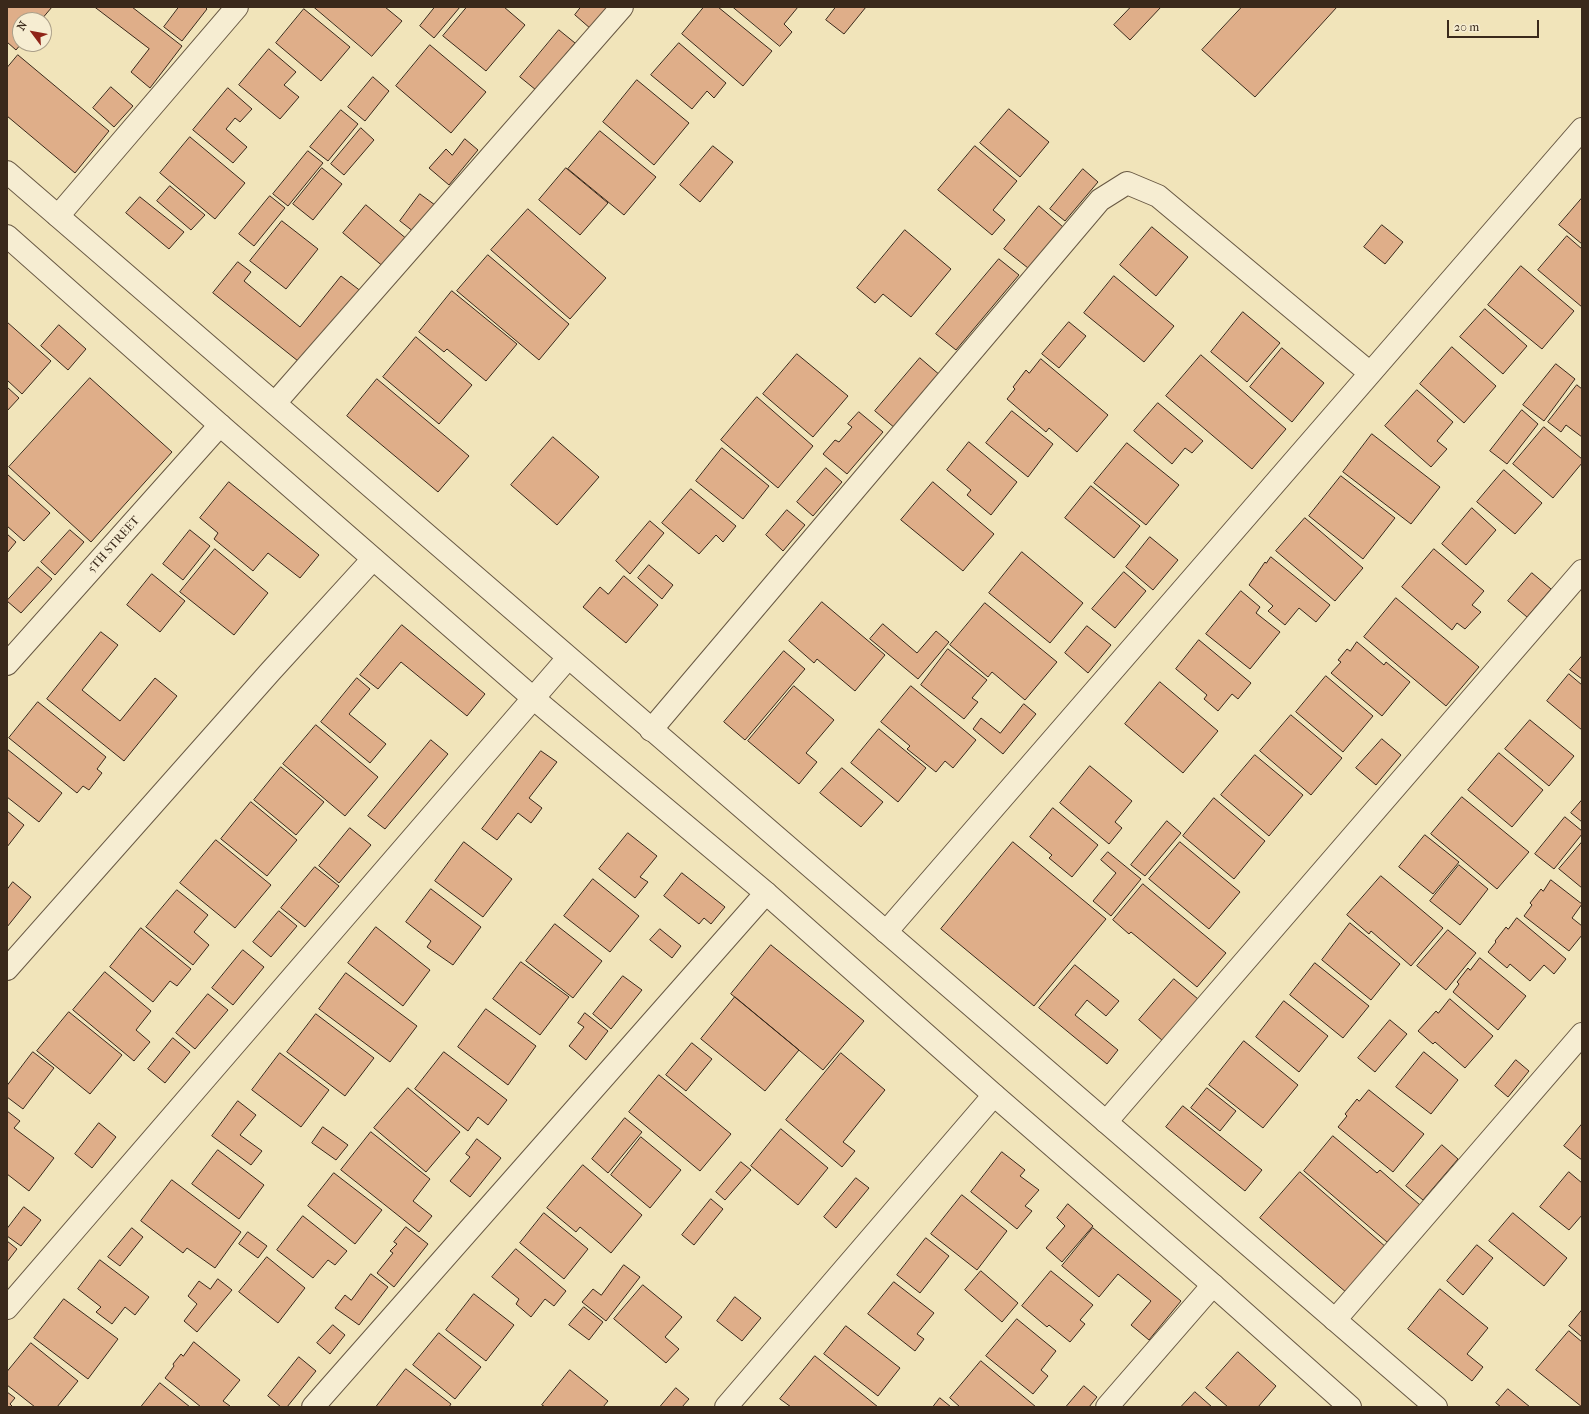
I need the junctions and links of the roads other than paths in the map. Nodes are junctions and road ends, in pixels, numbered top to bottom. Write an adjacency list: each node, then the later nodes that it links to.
1 (237, 7): 5 (street)
2 (622, 7): 8 (street)
3 (1582, 129): 7 (street)
4 (7, 172): 5 (street)
5 (58, 216): 8 (street)
6 (7, 236): 9 (street)
7 (1370, 373): 15 (street); 17 (street)
8 (275, 403): 12 (street)
9 (220, 425): 10 (street); 13 (street, 5TH STREET)
10 (373, 559): 14 (street); 18 (street)
11 (1582, 571): 21 (street)
12 (568, 658): 14 (street); 15 (street)
13 (7, 664)
14 (533, 698): 16 (street); 23 (street)
15 (651, 730): 17 (street)
16 (766, 893): 20 (street); 25 (street)
17 (886, 932): 21 (street)
18 (7, 969)
19 (1582, 1034): 24 (street)
20 (994, 1095): 22 (street); 26 (street)
21 (1106, 1122): 24 (street)
22 (1213, 1285): 27 (street); 28 (street)
23 (7, 1308)
24 (1335, 1320): 29 (street)
25 (314, 1407)
26 (726, 1407)
27 (1107, 1407)
28 (1350, 1407)
29 (1436, 1407)

